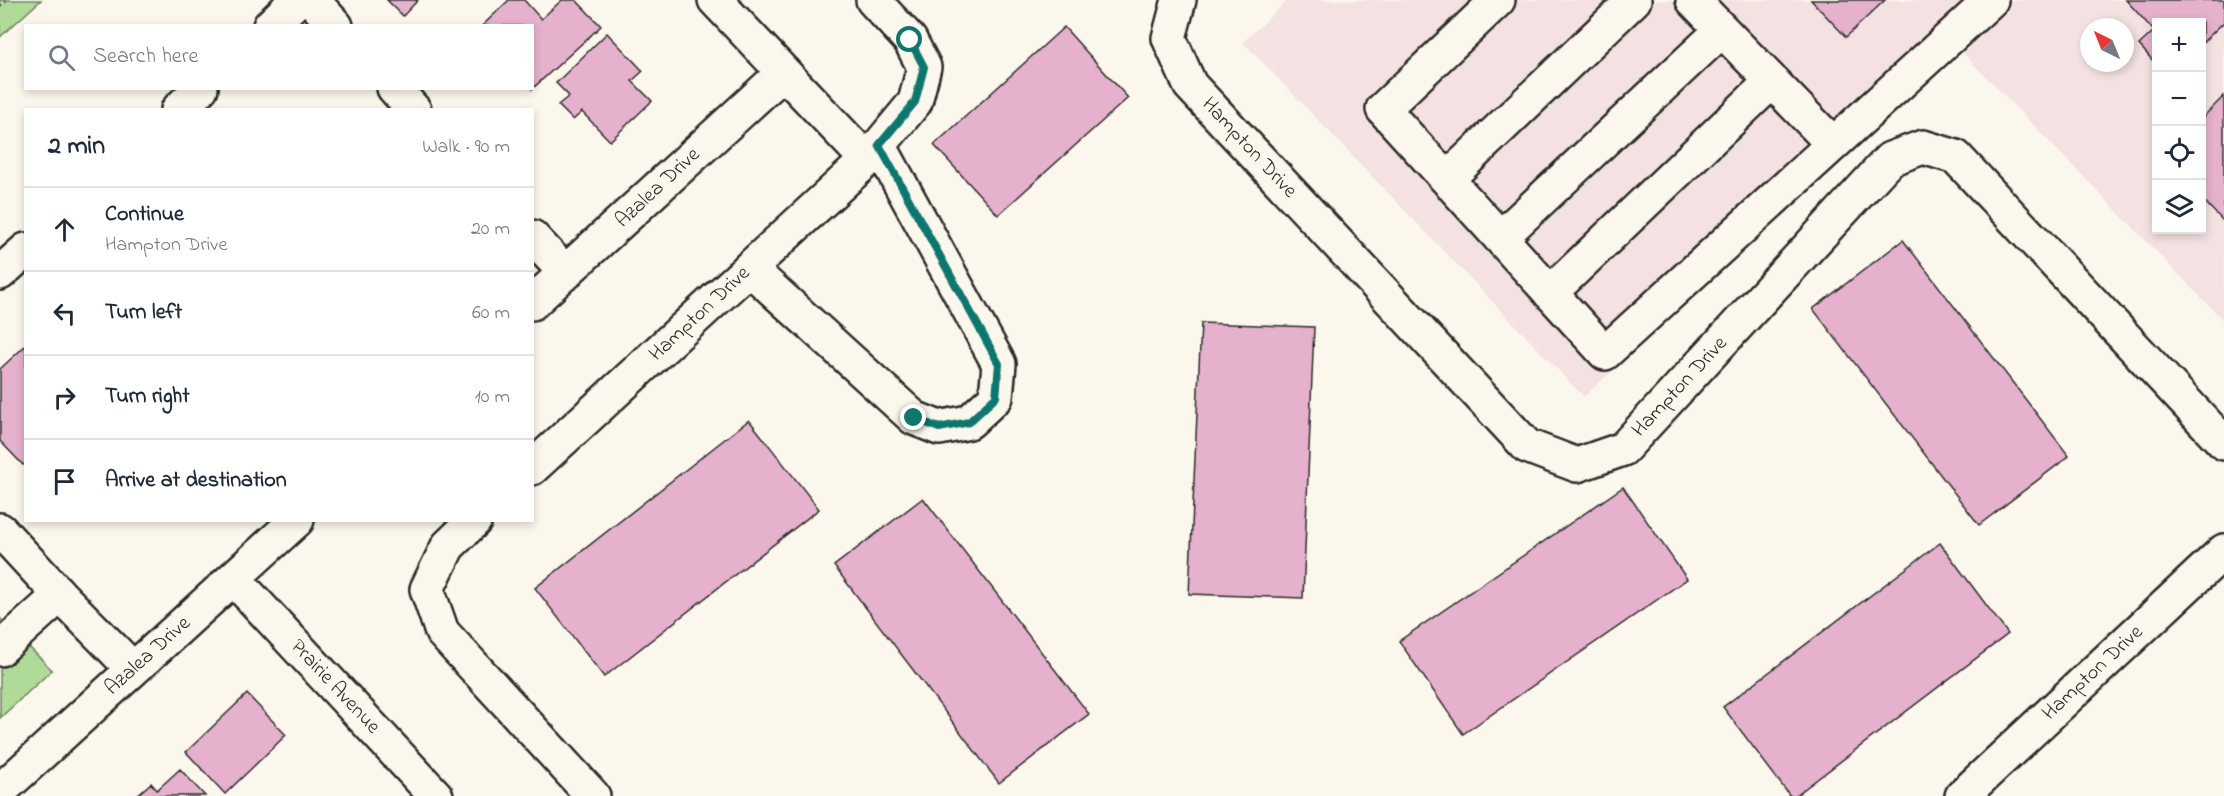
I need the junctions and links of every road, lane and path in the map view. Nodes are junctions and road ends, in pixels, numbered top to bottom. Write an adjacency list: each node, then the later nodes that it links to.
1 (6, 0): 11 (path)
2 (297, 0): 12 (street)
3 (312, 0): 13 (street)
4 (715, 0): 15 (street)
5 (873, 0): 22 (street, Hampton Drive)
6 (1179, 0): 32 (street, Hampton Drive)
7 (1498, 0): 23 (street)
8 (1634, 0): 23 (street)
9 (1694, 0): 14 (street)
10 (1991, 0): 21 (street)
11 (0, 5)
12 (272, 24)
13 (334, 24)
14 (1722, 30): 16 (street); 24 (street)
15 (783, 73): 22 (street); 29 (street, Azalea Drive)
16 (1772, 81): 21 (street); 30 (street)
17 (199, 90): 19 (street)
18 (396, 90): 20 (street)
19 (180, 108)
20 (412, 108)
21 (1833, 144): 30 (street)
22 (873, 152): 27 (street, Hampton Drive); 27 (street)
23 (1447, 179): 24 (street)
24 (1500, 238): 30 (street)
25 (534, 239): 29 (street)
26 (24, 252): 28 (street)
27 (749, 268): 33 (street, Hampton Drive)
28 (0, 273)
29 (566, 273): 31 (street, Azalea Drive)
30 (1550, 292)
31 (534, 301)
32 (2224, 443)
33 (534, 466)
34 (295, 522): 38 (street, Azalea Drive)
35 (473, 522): 44 (street)
36 (0, 530): 39 (street)
37 (2224, 551): 45 (street, Hampton Drive)
38 (234, 579): 41 (street, Azalea Drive); 43 (street, Prairie Avenue)
39 (60, 595): 40 (street); 41 (street)
40 (0, 649)
41 (133, 669): 42 (street, Azalea Drive)
42 (0, 791)
43 (436, 796)
44 (593, 796)
45 (1962, 796)

